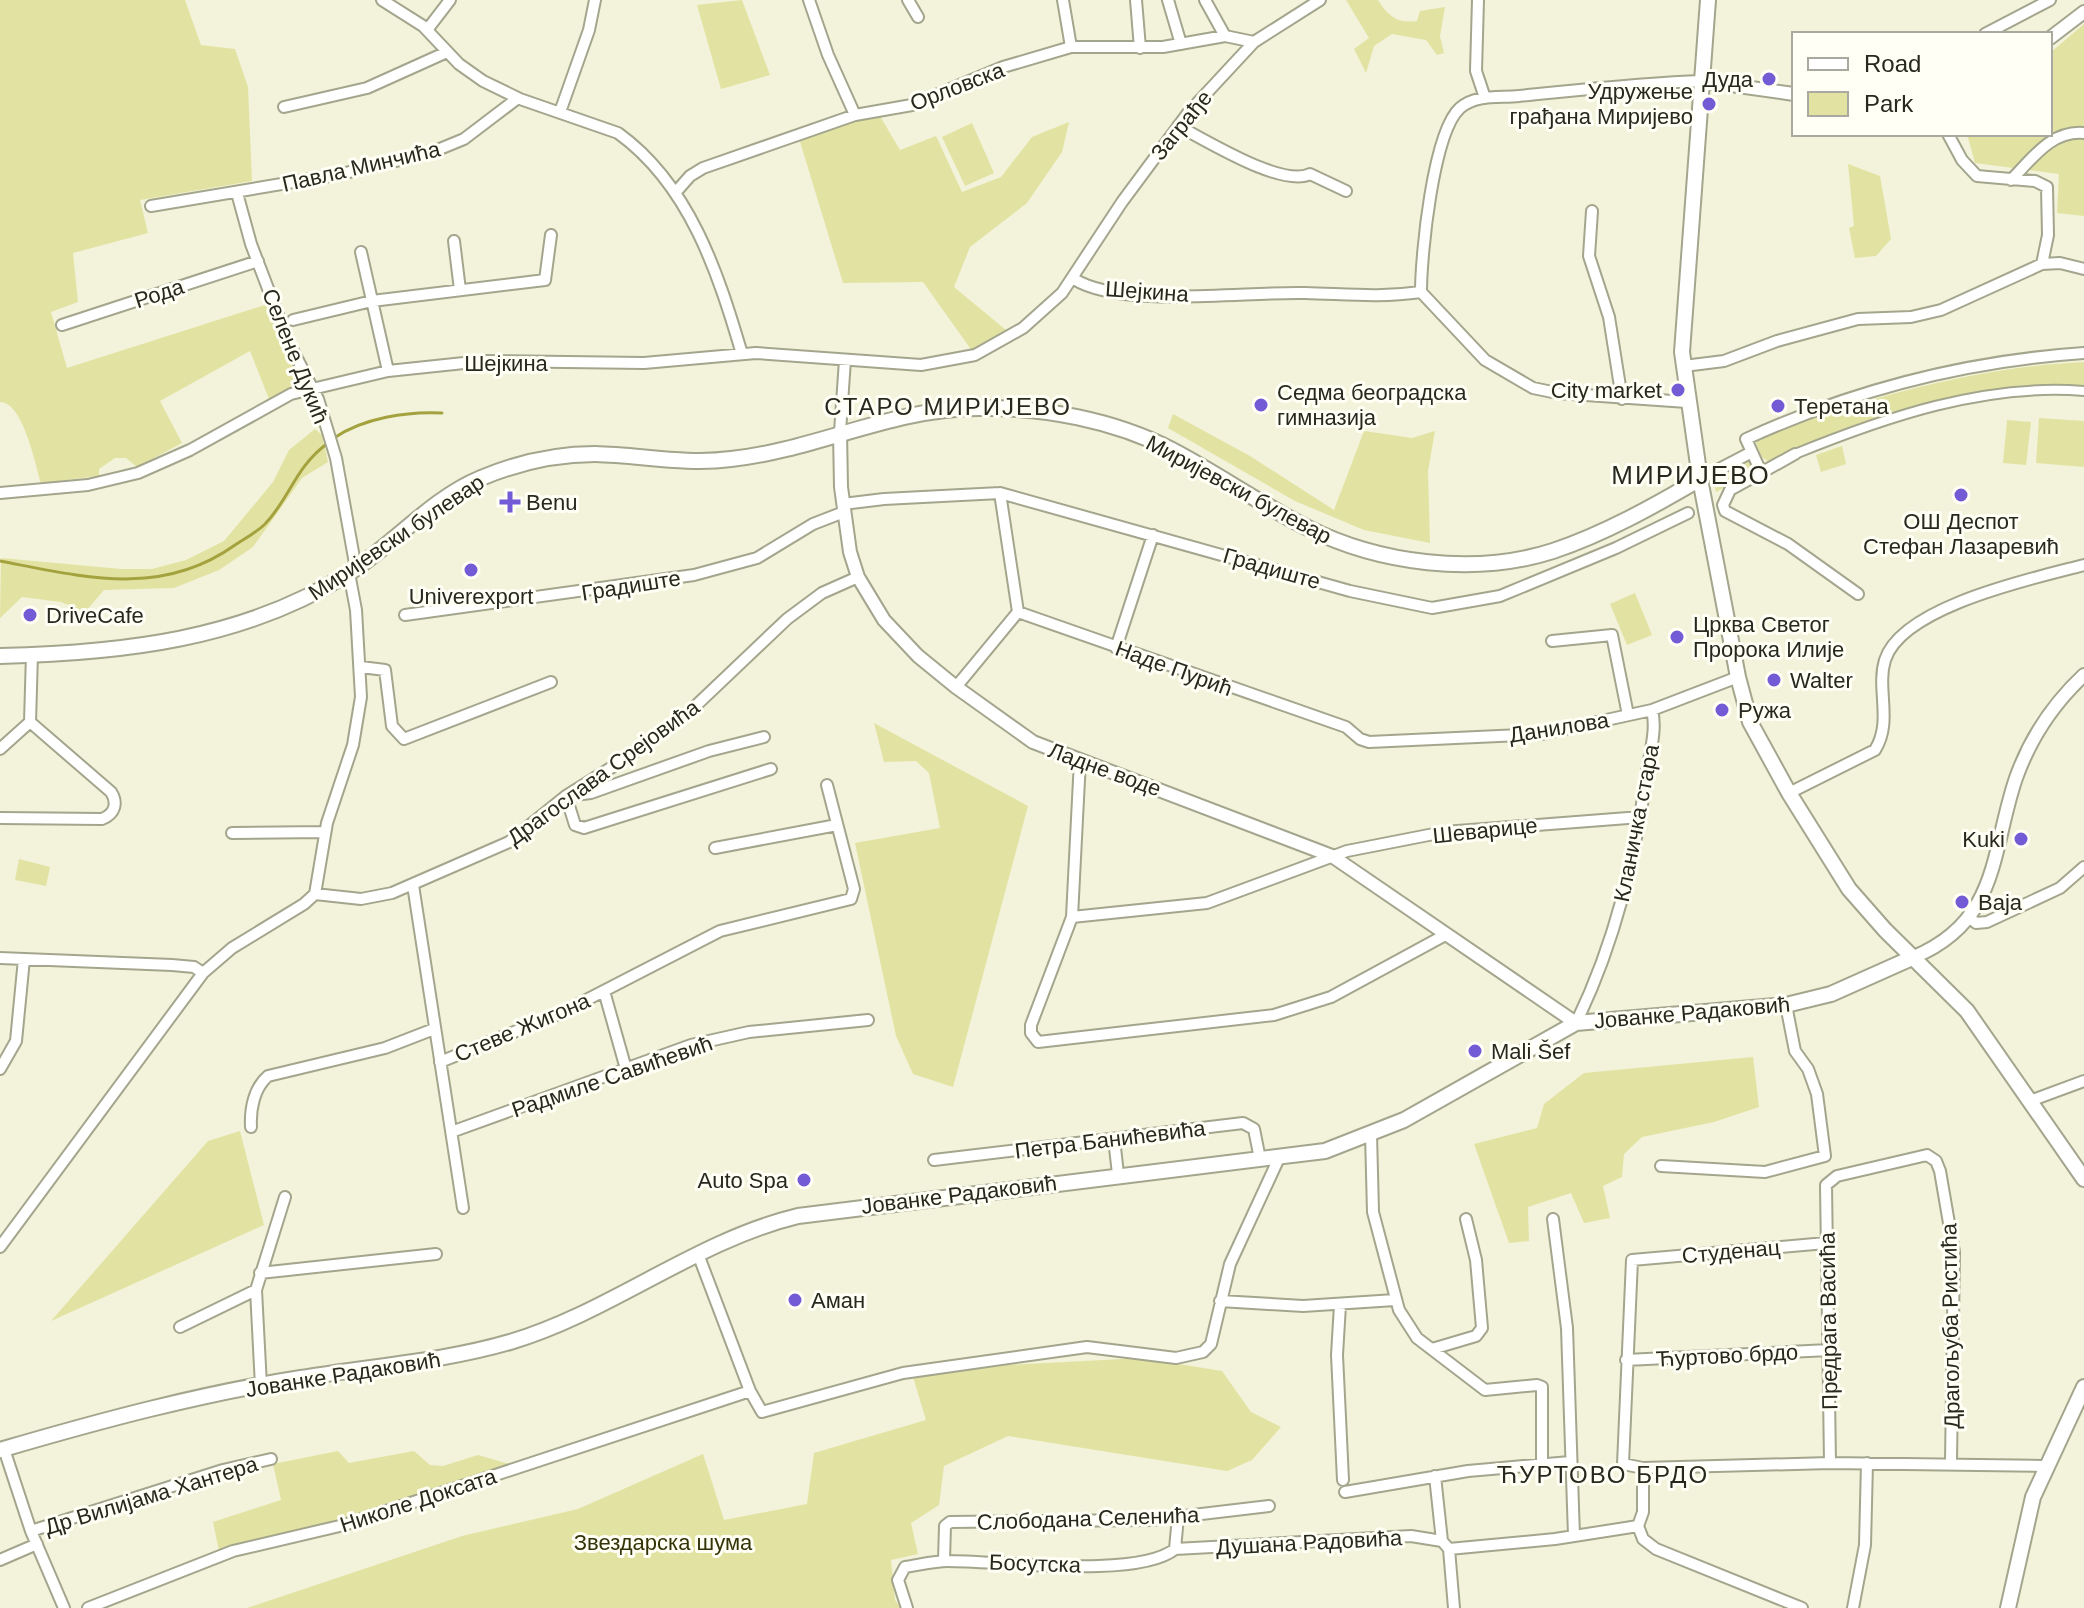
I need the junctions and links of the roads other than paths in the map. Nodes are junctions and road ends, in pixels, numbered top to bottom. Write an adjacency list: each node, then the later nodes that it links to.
1 (382, 0): 16 (street)
2 (450, 0): 16 (street)
3 (595, 0): 30 (street)
4 (809, 0): 31 (street)
5 (908, 0): 15 (street)
6 (1063, 0): 22 (street)
7 (1136, 0): 23 (street)
8 (1168, 0): 21 (street)
9 (1205, 0): 18 (street)
10 (1320, 0): 20 (street, Заграђе)
11 (1478, 0): 28 (street)
12 (2050, 0): 17 (street)
13 (1705, 2): 25 (main road)
14 (2084, 12): 19 (street)
15 (918, 17)
16 (427, 30): 24 (street)
17 (1989, 32)
18 (1225, 36): 20 (street, Орловска); 21 (street, Орловска)
19 (2052, 36)
20 (1254, 42): 32 (street, Заграђе)
21 (1181, 44): 23 (street, Орловска)
22 (1071, 47): 23 (street, Орловска); 31 (street, Орловска)
23 (1140, 48)
24 (447, 52): 27 (street); 29 (street)
25 (1702, 81): 26 (street); 28 (street); 56 (main road)
26 (1792, 94)
27 (518, 98): 30 (street); 37 (street, Павла Минчића)
28 (1485, 98): 49 (street)
29 (284, 107)
30 (560, 112): 38 (street)
31 (855, 115): 38 (street, Орловска)
32 (1178, 126): 36 (street); 47 (street, Заграђе)
33 (2084, 133): 35 (street)
34 (1949, 136): 35 (street)
35 (2011, 180): 45 (street)
36 (1346, 191)
37 (237, 193): 39 (street, Павла Минчића); 44 (street, Селене Дукић)
38 (675, 193): 54 (street)
39 (151, 206)
40 (1592, 211): 60 (street)
41 (551, 235): 48 (street)
42 (454, 241): 48 (street)
43 (361, 252): 50 (street)
44 (258, 261): 52 (street, Рода); 58 (street, Селене Дукић)
45 (2042, 264): 46 (street); 56 (street)
46 (2084, 269)
47 (1074, 279): 49 (street, Шејкина); 55 (street, Шејкина)
48 (460, 290): 50 (street)
49 (1421, 292): 60 (street)
50 (372, 301): 51 (street); 57 (street)
51 (293, 320)
52 (62, 325)
53 (2084, 353): 63 (street)
54 (742, 354): 55 (street, Шејкина); 57 (street, Шејкина)
55 (845, 360): 62 (street, Ладне воде)
56 (1684, 366): 61 (main road)
57 (388, 371): 58 (street, Шејкина)
58 (312, 387): 67 (street, Шејкина); 73 (street, Селене Дукић)
59 (2084, 391): 64 (street)
60 (1622, 399): 61 (street)
61 (1687, 402): 66 (main road)
62 (840, 432): 66 (main road, Миријевски булевар); 69 (street, Ладне воде); 73 (main road, Миријевски булевар)
63 (1750, 453): 65 (street); 66 (street)
64 (1795, 454): 65 (street)
65 (1761, 472): 75 (street)
66 (1700, 479): 84 (main road)
67 (0, 493)
68 (1000, 493): 69 (street, Градиште); 71 (street, Градиште); 76 (street)
69 (844, 508): 74 (street, Ладне воде); 77 (street, Градиште)
70 (1688, 513): 71 (street, Градиште)
71 (1153, 535): 79 (street)
72 (2084, 565): 96 (street)
73 (352, 571): 80 (main road, Миријевски булевар); 82 (street, Селене Дукић)
74 (858, 577): 86 (street, Ладне воде); 97 (street, Драгослава Срејовића)
75 (1858, 594)
76 (1018, 612): 79 (street, Наде Пурић); 86 (street)
77 (405, 615)
78 (1552, 641): 88 (street)
79 (1116, 648): 90 (street, Наде Пурић)
80 (32, 654): 81 (main road, Миријевски булевар); 89 (street)
81 (0, 656)
82 (361, 667): 85 (street); 101 (street, Селене Дукић)
83 (2084, 675): 109 (street)
84 (1738, 677): 87 (street, Данилова); 96 (main road)
85 (551, 682)
86 (956, 687): 93 (street, Ладне воде)
87 (1652, 710): 88 (street, Данилова); 98 (street, Кланичка стара)
88 (1628, 715): 90 (street, Данилова)
89 (30, 722): 92 (street); 99 (street)
90 (1331, 722)
91 (764, 737): 97 (street)
92 (0, 749)
93 (1080, 760): 104 (street, Ладне воде); 108 (street)
94 (771, 769): 97 (street)
95 (827, 785): 100 (street, Стеве Жигона)
96 (1789, 793): 111 (main road)
97 (566, 796): 106 (street, Драгослава Срејовића)
98 (1641, 817): 104 (street, Шеварице); 118 (street, Кланичка стара)
99 (0, 818)
100 (837, 825): 103 (street); 115 (street, Стеве Жигона)
101 (325, 832): 102 (street); 107 (street, Селене Дукић)
102 (232, 833)
103 (715, 848)
104 (1332, 856): 108 (street, Шеварице); 110 (street, Ладне воде)
105 (2084, 867): 109 (street)
106 (413, 885): 107 (street, Драгослава Срејовића); 119 (street)
107 (315, 894): 114 (street)
108 (1072, 917): 110 (street)
109 (1969, 917): 111 (street)
110 (1447, 934): 118 (street, Ладне воде)
111 (1914, 957): 116 (main road, Јованке Радаковић); 124 (main road)
112 (0, 958): 113 (street)
113 (24, 959): 114 (street); 121 (street)
114 (203, 973): 141 (street)
115 (604, 991): 120 (street, Стеве Жигона); 122 (street, Стеве Жигона)
116 (1786, 1005): 118 (main road, Јованке Радаковић); 132 (street)
117 (868, 1020): 122 (street, Радмиле Савићевић)
118 (1576, 1023): 127 (main road, Јованке Радаковић)
119 (434, 1029): 120 (street); 125 (street)
120 (440, 1062): 126 (street)
121 (0, 1069)
122 (626, 1069): 126 (street, Радмиле Савићевић)
123 (2084, 1081): 124 (street)
124 (2030, 1101): 135 (main road)
125 (251, 1127)
126 (454, 1131): 137 (street)
127 (1371, 1134): 129 (main road, Јованке Радаковић); 146 (street)
128 (1114, 1139): 130 (street, Петра Банићевића); 131 (street, Петра Банићевића); 133 (street)
129 (1279, 1158): 130 (main road, Јованке Радаковић); 147 (street)
130 (1260, 1159): 133 (main road, Јованке Радаковић)
131 (934, 1160)
132 (1661, 1166)
133 (1118, 1174): 143 (main road, Јованке Радаковић)
134 (1829, 1179): 140 (street, Предрага Васића); 159 (street, Драгољуба Ристића)
135 (2084, 1179)
136 (285, 1197): 144 (street)
137 (463, 1208)
138 (1466, 1219): 150 (street)
139 (1553, 1219): 158 (street)
140 (1826, 1243): 151 (street, Предрага Васића); 152 (street, Студенац)
141 (0, 1247)
142 (436, 1254): 144 (street)
143 (698, 1254): 153 (main road, Јованке Радаковић); 155 (street)
144 (260, 1273): 145 (street)
145 (256, 1290): 149 (street); 153 (street)
146 (1395, 1300): 148 (street); 150 (street)
147 (1220, 1301): 148 (street); 155 (street)
148 (1340, 1305): 165 (street)
149 (180, 1327)
150 (1432, 1349): 162 (street)
151 (1829, 1350): 152 (street, Ћуртово брдо); 160 (street, Предрага Васића)
152 (1626, 1360): 164 (street)
153 (261, 1386): 156 (main road, Јованке Радаковић)
154 (2084, 1387): 163 (main road)
155 (750, 1391): 177 (street, Николе Доксата)
156 (2, 1449): 169 (street)
157 (271, 1459): 169 (street, Др Вилијама Хантера)
158 (1570, 1462): 162 (street); 170 (street)
159 (1951, 1462): 161 (street); 163 (street)
160 (1830, 1463): 161 (street); 164 (street)
161 (1867, 1463): 181 (street)
162 (1542, 1464): 165 (street)
163 (2044, 1466): 182 (main road)
164 (1643, 1468): 168 (street)
165 (1435, 1476): 172 (street)
166 (1269, 1506): 167 (street, Слободана Селенића)
167 (1178, 1517): 173 (street); 175 (street, Слободана Селенића)
168 (1638, 1526): 170 (street, Душана Радовића); 180 (street)
169 (31, 1531): 171 (street)
170 (1574, 1536): 172 (street, Душана Радовића)
171 (37, 1544): 174 (street); 176 (street)
172 (1446, 1545): 173 (street, Душана Радовића); 179 (street)
173 (1175, 1549): 175 (street, Босутска)
174 (0, 1560)
175 (944, 1560): 178 (street, Босутска)
176 (64, 1608)
177 (88, 1608)
178 (907, 1608)
179 (1454, 1608)
180 (1802, 1608)
181 (1853, 1608)
182 (2008, 1608)

